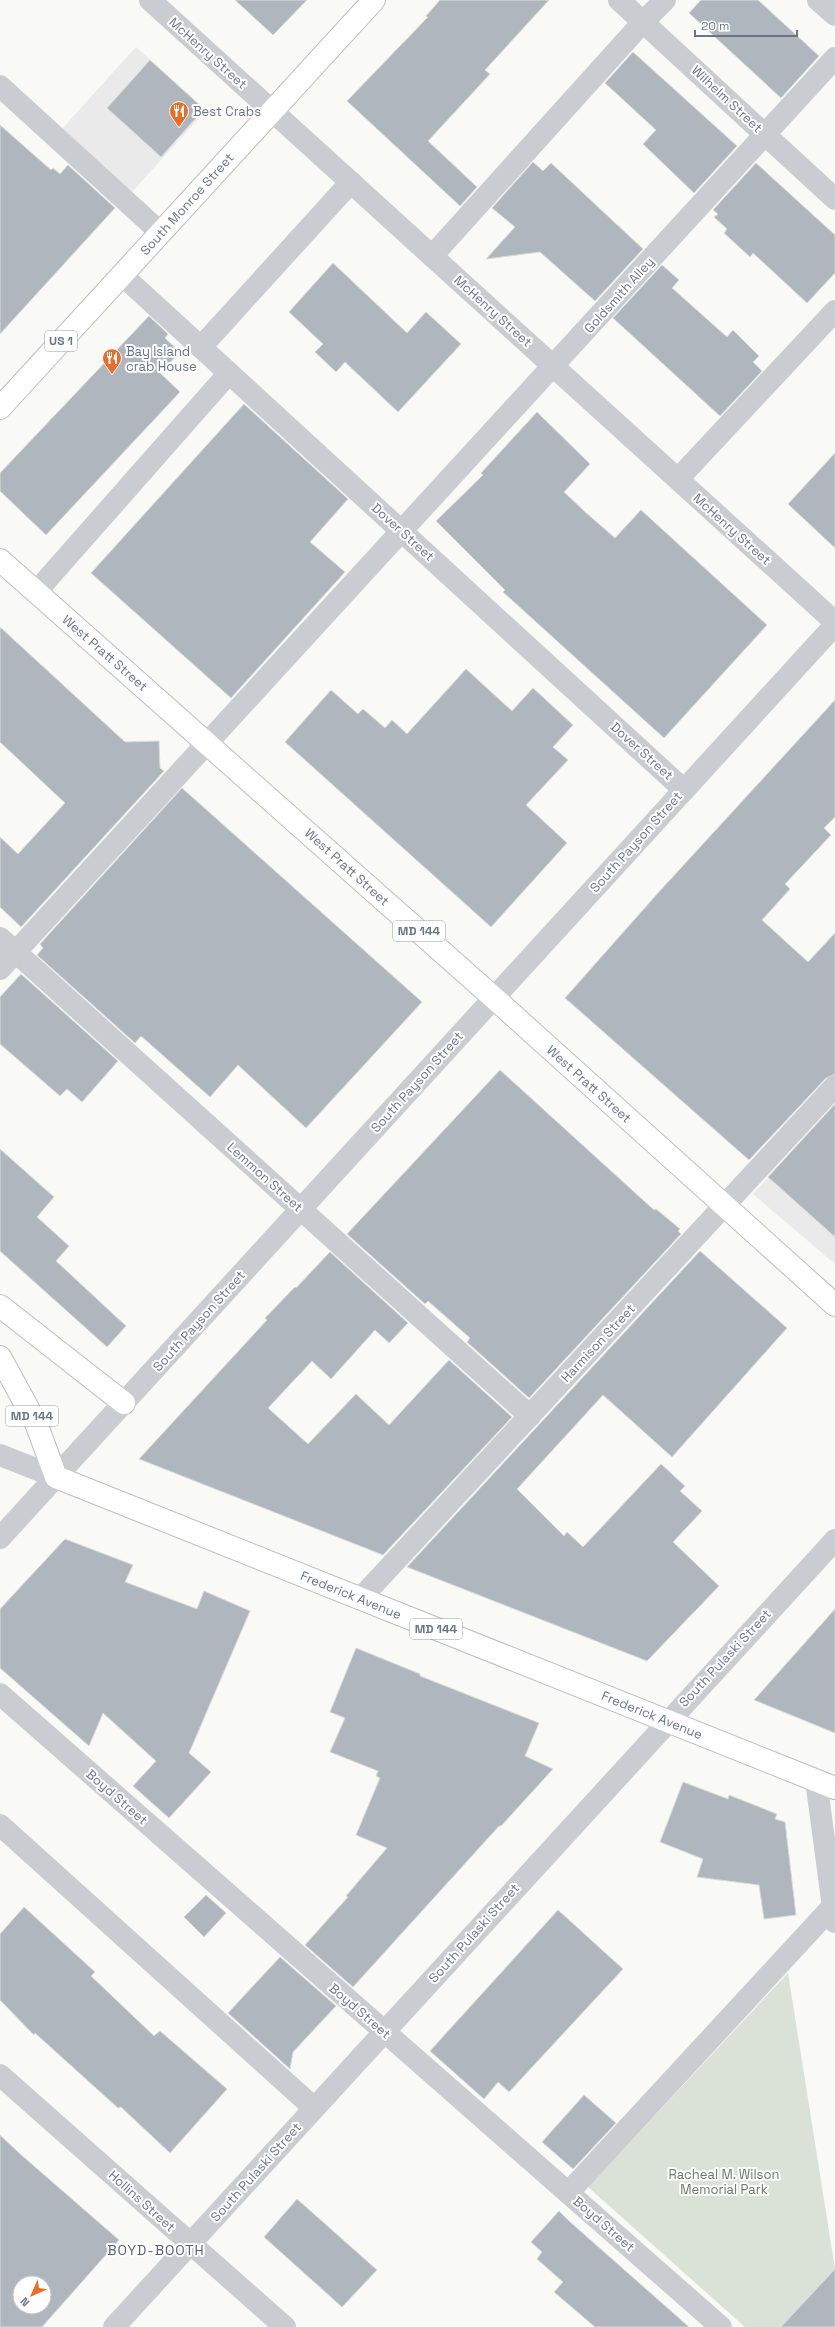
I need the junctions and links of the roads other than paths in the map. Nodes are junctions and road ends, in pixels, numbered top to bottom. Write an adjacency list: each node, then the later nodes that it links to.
1 (150, 0): 10 (street, McHenry Street)
2 (374, 0): 10 (main road, South Monroe Street / US 1)
3 (619, 0): 7 (street, Wilhelm Street)
4 (665, 0): 7 (street)
5 (818, 0): 6 (street)
6 (835, 15)
7 (643, 22): 11 (street, Wilhelm Street); 15 (street)
8 (835, 58): 11 (street, Goldsmith Alley)
9 (0, 86): 14 (street)
10 (273, 111): 12 (street, McHenry Street); 14 (main road, South Monroe Street / US 1)
11 (765, 135): 13 (street, Wilhelm Street); 19 (street, Goldsmith Alley)
12 (351, 182): 15 (street, McHenry Street); 18 (street)
13 (835, 199)
14 (161, 233): 16 (main road, South Monroe Street / US 1)
15 (432, 256): 19 (street, McHenry Street)
16 (122, 275): 18 (street, Dover Street); 21 (main road, South Monroe Street / US 1)
17 (835, 311): 22 (street)
18 (202, 347): 20 (street, Dover Street)
19 (554, 366): 22 (street, McHenry Street); 23 (street, Goldsmith Alley)
20 (229, 373): 23 (street, Dover Street); 25 (street)
21 (0, 408)
22 (678, 479): 26 (street, McHenry Street)
23 (402, 532): 27 (street, Goldsmith Alley); 28 (street, Dover Street)
24 (0, 560): 25 (main road, West Pratt Street / MD 144)
25 (36, 592): 27 (main road, West Pratt Street / MD 144)
26 (835, 624): 28 (street, South Payson Street)
27 (208, 744): 29 (street, Goldsmith Alley); 31 (main road, West Pratt Street / MD 144)
28 (684, 790): 31 (street, South Payson Street)
29 (8, 945): 30 (street, Goldsmith Alley); 34 (street, Lemmon Street)
30 (0, 969)
31 (494, 998): 33 (main road, West Pratt Street / MD 144); 34 (street, South Payson Street)
32 (835, 1086): 33 (street, Harmison Street)
33 (725, 1207): 36 (main road, West Pratt Street / MD 144); 39 (street, Harmison Street)
34 (300, 1209): 38 (street, South Payson Street); 39 (street, Lemmon Street)
35 (0, 1306): 38 (main road)
36 (835, 1306)
37 (0, 1357): 41 (main road, MD 144)
38 (124, 1403): 41 (street, South Payson Street)
39 (530, 1416): 44 (street, Harmison Street)
40 (0, 1455): 41 (street, Frederick Avenue)
41 (56, 1477): 42 (street, South Payson Street); 44 (main road, Frederick Avenue / MD 144)
42 (0, 1538)
43 (835, 1540): 46 (street, South Pulaski Street)
44 (360, 1599): 46 (main road, Frederick Avenue / MD 144)
45 (0, 1694): 50 (street, Boyd Street)
46 (667, 1721): 47 (main road, Frederick Avenue / MD 144); 50 (street, South Pulaski Street)
47 (826, 1784): 49 (street)
48 (0, 1825): 52 (street)
49 (834, 1916): 53 (street)
50 (384, 2032): 52 (street, South Pulaski Street); 53 (street, Boyd Street)
51 (0, 2075): 54 (street, Hollins Street)
52 (314, 2108): 54 (street, South Pulaski Street)
53 (568, 2193): 57 (street, Boyd Street)
54 (191, 2244): 55 (street, South Pulaski Street); 56 (street, Hollins Street)
55 (114, 2327)
56 (284, 2327)
57 (721, 2327)

